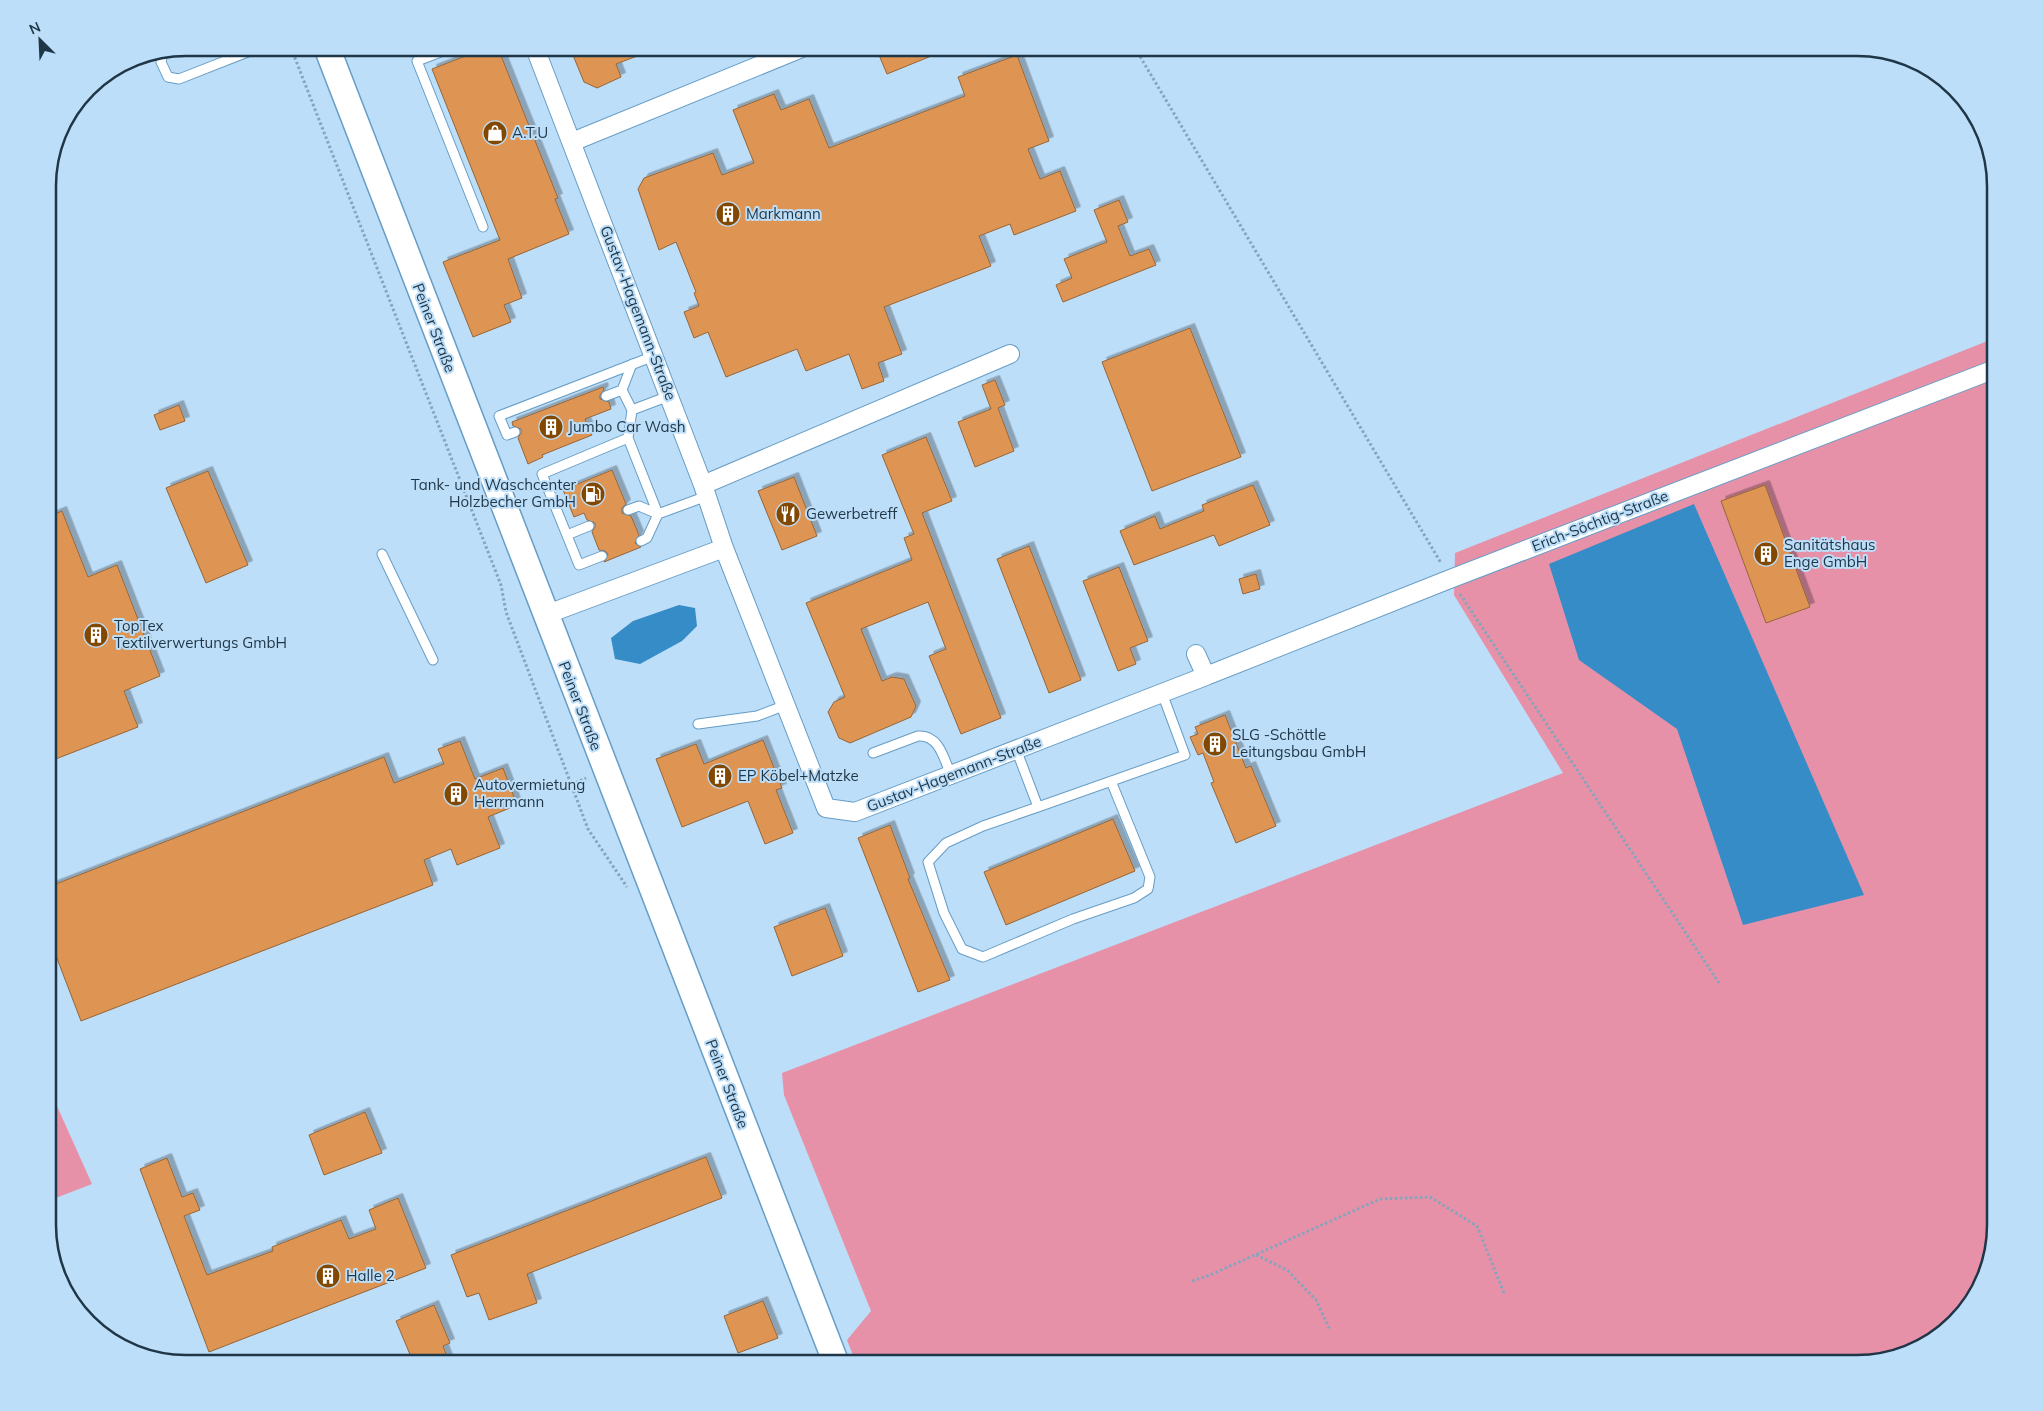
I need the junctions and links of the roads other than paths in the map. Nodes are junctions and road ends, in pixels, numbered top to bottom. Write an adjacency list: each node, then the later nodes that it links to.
1 (238, 56): 6 (lane)
2 (330, 56): 28 (main road, Peiner Straße)
3 (430, 56): 8 (lane)
4 (538, 56): 7 (street, Gustav-Hagemann-Straße)
5 (782, 56): 7 (street)
6 (162, 59)
7 (572, 142): 10 (street, Gustav-Hagemann-Straße)
8 (483, 227)
9 (1010, 354): 19 (street)
10 (654, 356): 11 (lane); 15 (street, Gustav-Hagemann-Straße)
11 (632, 364): 13 (lane); 17 (lane)
12 (1987, 372): 31 (street, Erich-Söchtig-Straße)
13 (622, 390): 14 (lane); 16 (lane)
14 (606, 396)
15 (669, 396): 16 (lane); 19 (street, Gustav-Hagemann-Straße)
16 (632, 410): 18 (lane)
17 (515, 432)
18 (628, 438): 21 (lane); 23 (lane)
19 (705, 491): 21 (lane); 25 (street, Gustav-Hagemann-Straße)
20 (628, 510): 21 (lane)
21 (658, 514): 24 (lane)
22 (589, 526): 23 (lane)
23 (566, 535): 27 (lane)
24 (641, 541)
25 (724, 548): 28 (street); 33 (street, Gustav-Hagemann-Straße)
26 (382, 554): 30 (lane)
27 (602, 556)
28 (545, 615): 40 (main road, Peiner Straße)
29 (1196, 654): 31 (street)
30 (433, 660)
31 (1206, 676): 32 (street, Gustav-Hagemann-Straße)
32 (1162, 693): 35 (street, Gustav-Hagemann-Straße); 38 (lane)
33 (786, 705): 34 (lane); 37 (street, Gustav-Hagemann-Straße)
34 (698, 724)
35 (1016, 750): 37 (street, Gustav-Hagemann-Straße); 39 (lane)
36 (873, 753): 37 (lane)
37 (951, 775)
38 (1112, 781): 39 (lane); 39 (lane)
39 (1038, 807)
40 (833, 1355)

